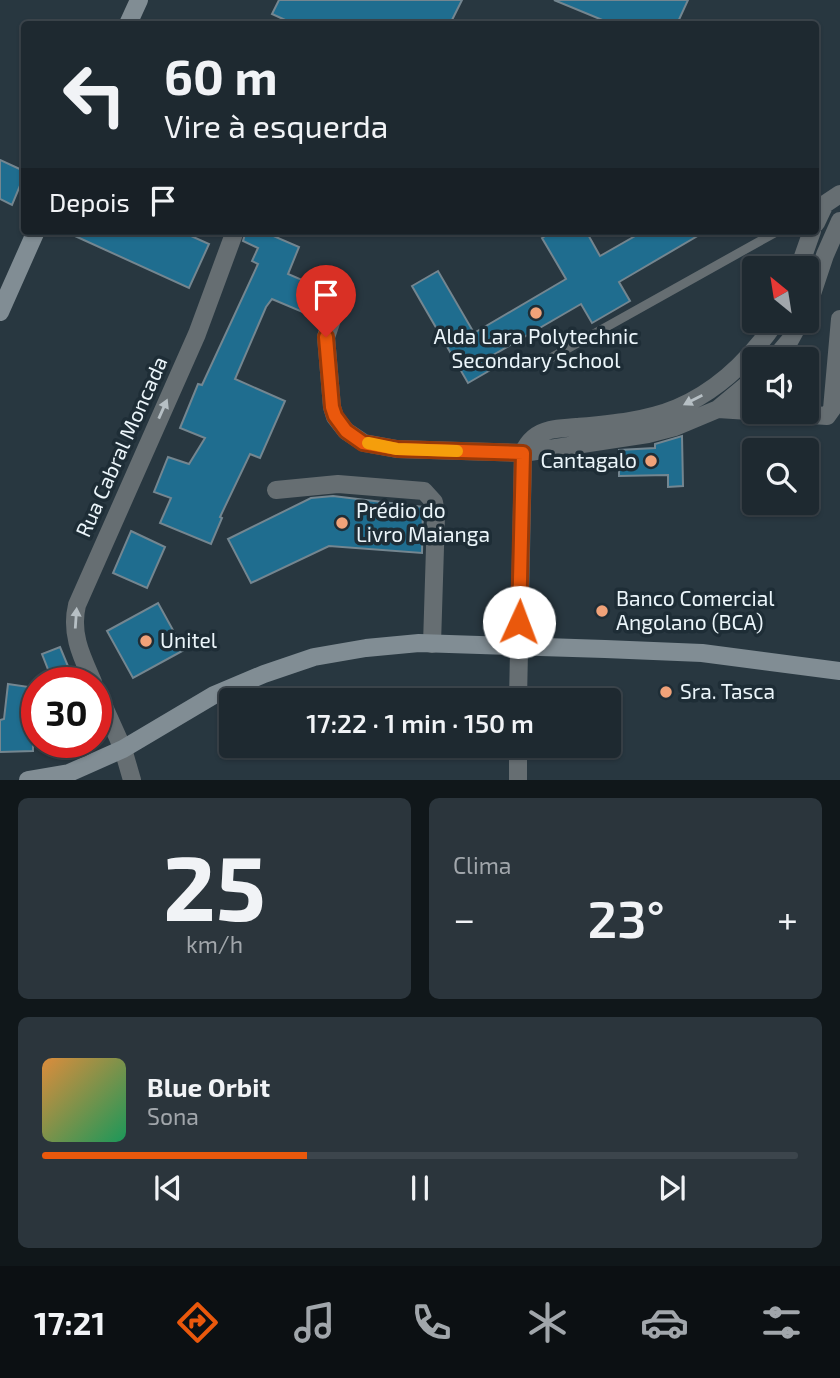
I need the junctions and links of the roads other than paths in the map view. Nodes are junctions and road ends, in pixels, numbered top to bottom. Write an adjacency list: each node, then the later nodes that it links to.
1 (139, 0): 2 (street)
2 (129, 21)
3 (840, 194): 4 (street)
4 (819, 214)
5 (819, 217): 6 (street)
6 (839, 222): 12 (street)
7 (34, 235): 14 (street)
8 (234, 235): 26 (street, Rua Cabral Moncada, one-way to 8)
9 (771, 235): 17 (lane)
10 (811, 235): 11 (street)
11 (803, 256)
12 (819, 276)
13 (337, 306): 22 (street)
14 (0, 312)
15 (840, 319): 21 (street)
16 (768, 333): 18 (street)
17 (549, 359)
18 (727, 376): 19 (street); 22 (street, one-way to 22)
19 (742, 382)
20 (742, 390): 21 (street)
21 (718, 409): 22 (street)
22 (523, 453): 25 (street)
23 (276, 491): 24 (street)
24 (432, 644): 25 (street); 30 (street)
25 (519, 647): 27 (street); 28 (street)
26 (87, 667)
27 (840, 671)
28 (518, 688)
29 (112, 725): 30 (street)
30 (123, 750): 32 (street); 33 (street)
31 (518, 758): 34 (street)
32 (28, 779)
33 (132, 779)
34 (518, 779)

